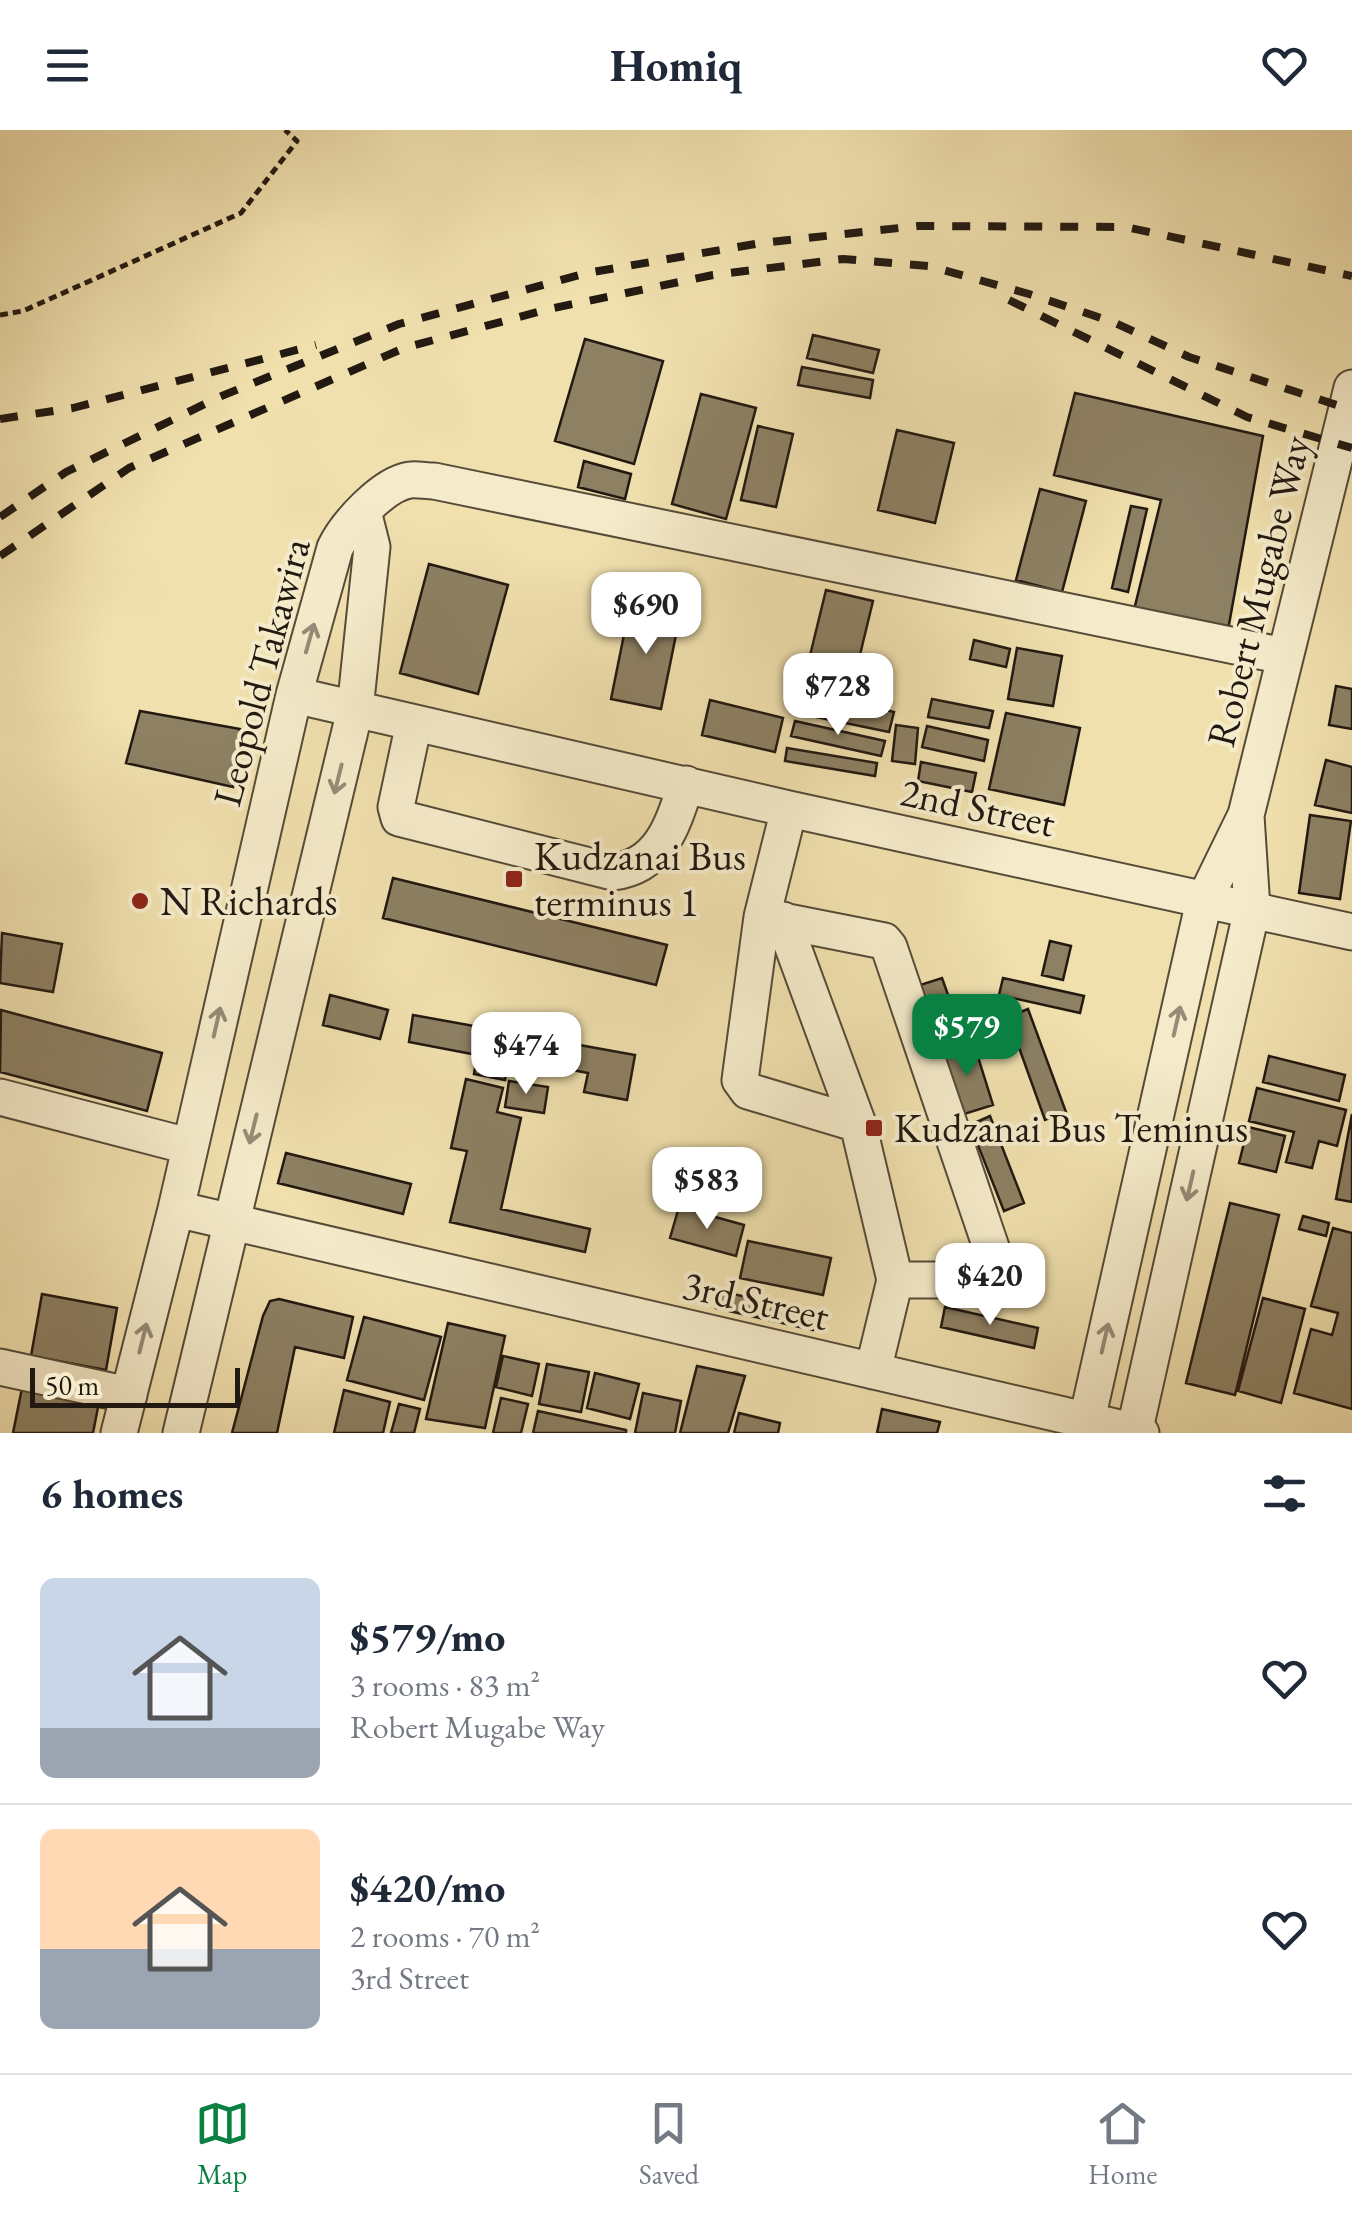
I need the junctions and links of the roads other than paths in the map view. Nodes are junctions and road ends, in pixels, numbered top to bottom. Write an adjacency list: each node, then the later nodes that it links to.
1 (1352, 388): 3 (street, Robert Mugabe Way)
2 (363, 511): 3 (street); 4 (street, Leopold Takawira, one-way to 2); 5 (street, Leopold Takawira)
3 (1284, 656): 9 (street, Robert Mugabe Way)
4 (294, 695): 5 (street, 2nd Street); 16 (street, Leopold Takawira, one-way to 4)
5 (355, 710): 6 (street, 2nd Street); 18 (street, Leopold Takawira, one-way to 18)
6 (414, 723): 7 (street, 2nd Street); 7 (street)
7 (686, 784): 8 (street, 2nd Street)
8 (789, 809): 10 (street, 2nd Street); 12 (street)
9 (1246, 815): 10 (street, Robert Mugabe Way); 11 (street, Robert Mugabe Way)
10 (1204, 901): 11 (street, 2nd Street); 23 (street, Robert Mugabe Way, one-way to 10)
11 (1252, 909): 13 (street, 2nd Street); 26 (street, Robert Mugabe Way, one-way to 26)
12 (773, 919): 15 (street); 15 (street); 19 (street)
13 (1352, 932)
14 (0, 1098): 16 (street)
15 (858, 1124): 19 (street)
16 (188, 1146): 17 (street, Leopold Takawira)
17 (176, 1209): 18 (street, 3rd Street); 22 (street, Leopold Takawira, one-way to 17)
18 (230, 1224): 21 (street, 3rd Street); 25 (street, Leopold Takawira)
19 (895, 1280): 21 (street)
20 (0, 1367): 22 (street)
21 (872, 1370): 23 (street, 3rd Street)
22 (129, 1395): 24 (street, Leopold Takawira)
23 (1085, 1426): 26 (street, 3rd Street)
24 (120, 1433)
25 (181, 1433)
26 (1136, 1433)

